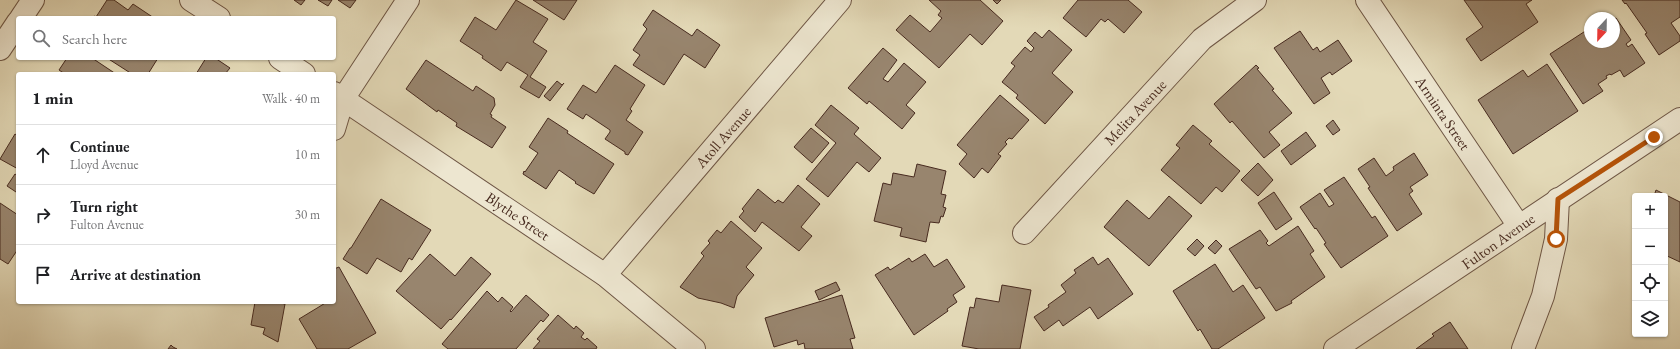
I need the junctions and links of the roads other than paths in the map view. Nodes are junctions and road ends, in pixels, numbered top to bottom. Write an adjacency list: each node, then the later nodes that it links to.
1 (33, 0): 7 (street)
2 (191, 0): 8 (street)
3 (408, 0): 13 (street)
4 (840, 0): 19 (street, Atoll Avenue)
5 (1255, 0): 18 (street, Melita Avenue)
6 (1367, 0): 17 (street, Arminta Street)
7 (22, 16)
8 (216, 16)
9 (16, 25): 10 (street)
10 (0, 49)
11 (283, 60): 12 (street)
12 (301, 72)
13 (339, 96): 14 (street); 19 (street, Blythe Street)
14 (336, 116)
15 (1680, 119): 16 (street, Fulton Avenue)
16 (1558, 199): 17 (street, Fulton Avenue); 22 (street)
17 (1518, 226): 21 (street, Fulton Avenue)
18 (1024, 233)
19 (605, 275): 20 (street, Blythe Street)
20 (694, 349)
21 (1335, 349)
22 (1523, 349)

